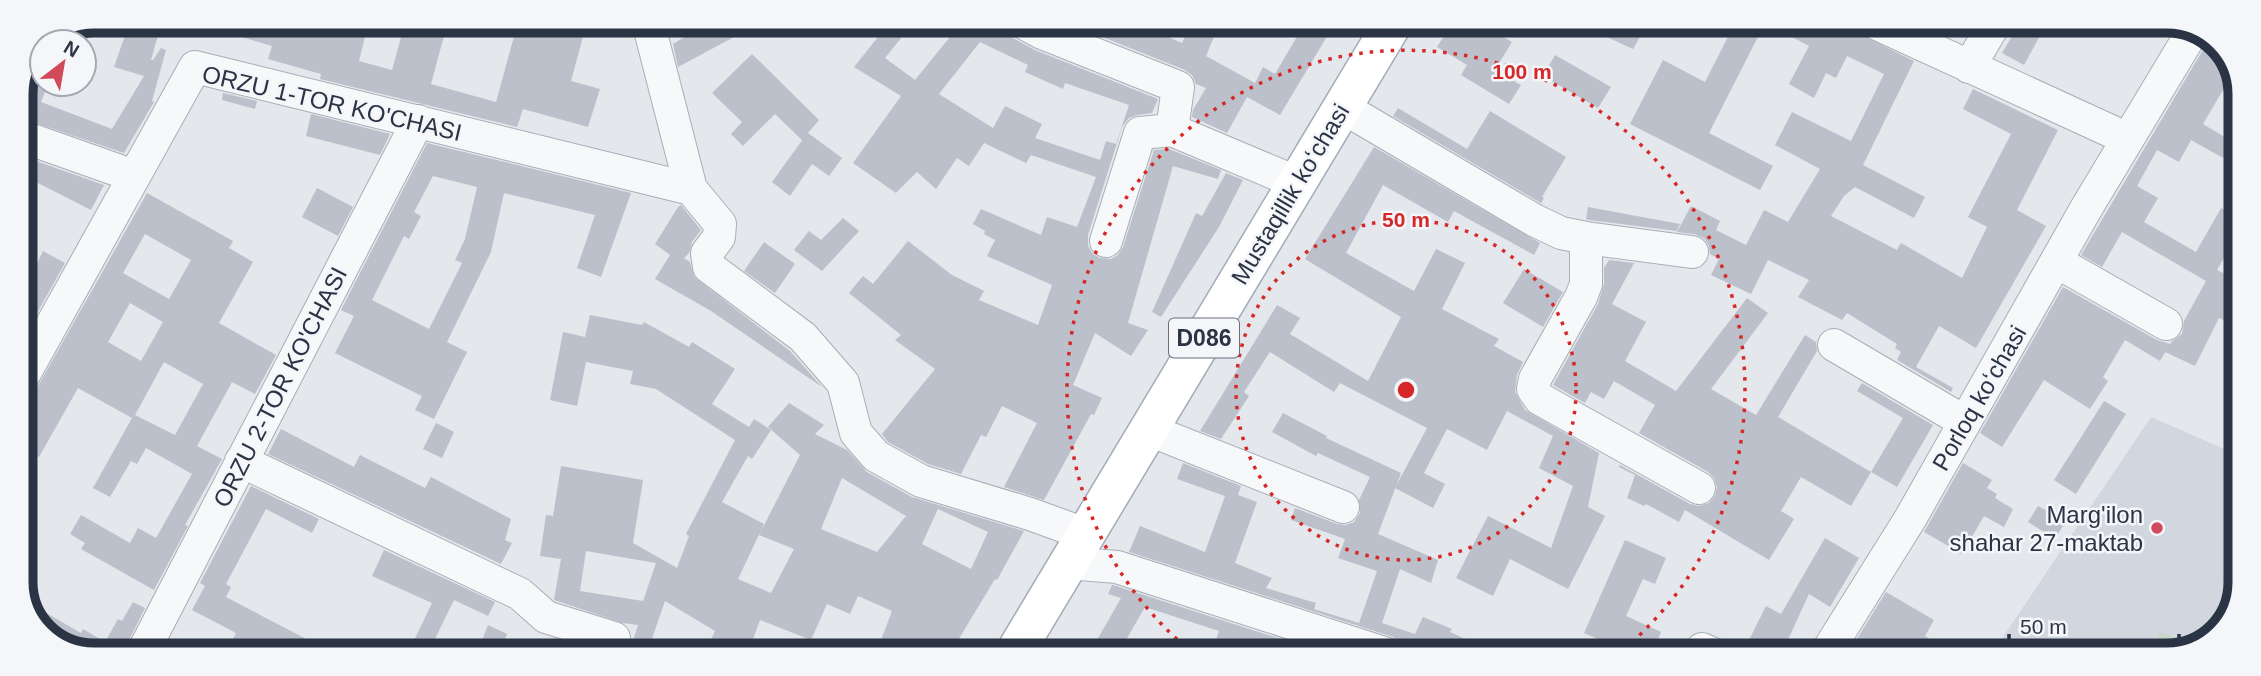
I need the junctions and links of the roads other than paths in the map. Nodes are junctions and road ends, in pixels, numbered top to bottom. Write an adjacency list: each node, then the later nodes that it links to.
1 (654, 33): 15 (street)
2 (1042, 33): 10 (street)
3 (1388, 33): 8 (main road, Mustaqillik koʻchasi / D086)
4 (1896, 33): 7 (street)
5 (1989, 33): 7 (street)
6 (2189, 38): 11 (street, Porloq koʻchasi)
7 (1969, 67): 11 (street)
8 (1342, 107): 14 (main road, Mustaqillik koʻchasi / D086); 16 (street)
9 (418, 121): 13 (street, ORZU 1-TOR KO'CHASI); 15 (street, ORZU 1-TOR KO'CHASI); 25 (street, ORZU 2-TOR KO'CHASI)
10 (1172, 130): 14 (street); 17 (street)
11 (2128, 139): 19 (street, Porloq koʻchasi)
12 (33, 140): 13 (street)
13 (134, 176): 22 (street, ORZU 1-TOR KO'CHASI)
14 (1298, 183): 24 (main road, Mustaqillik koʻchasi / D086)
15 (691, 189): 28 (street)
16 (1586, 237): 18 (street); 26 (street)
17 (1106, 241)
18 (1692, 252)
19 (2057, 262): 20 (street); 23 (street, Porloq koʻchasi)
20 (2166, 324)
21 (1834, 345): 23 (street)
22 (33, 358)
23 (1965, 422): 33 (street, Porloq koʻchasi)
24 (1149, 429): 27 (street); 28 (main road, Mustaqillik koʻchasi / D086)
25 (242, 461): 29 (street); 30 (street, ORZU 2-TOR KO'CHASI)
26 (1699, 488)
27 (1343, 507)
28 (1076, 549): 31 (main road, Mustaqillik koʻchasi / D086); 32 (street)
29 (614, 638)
30 (148, 643)
31 (1020, 643)
32 (1353, 643)
33 (1832, 643)

